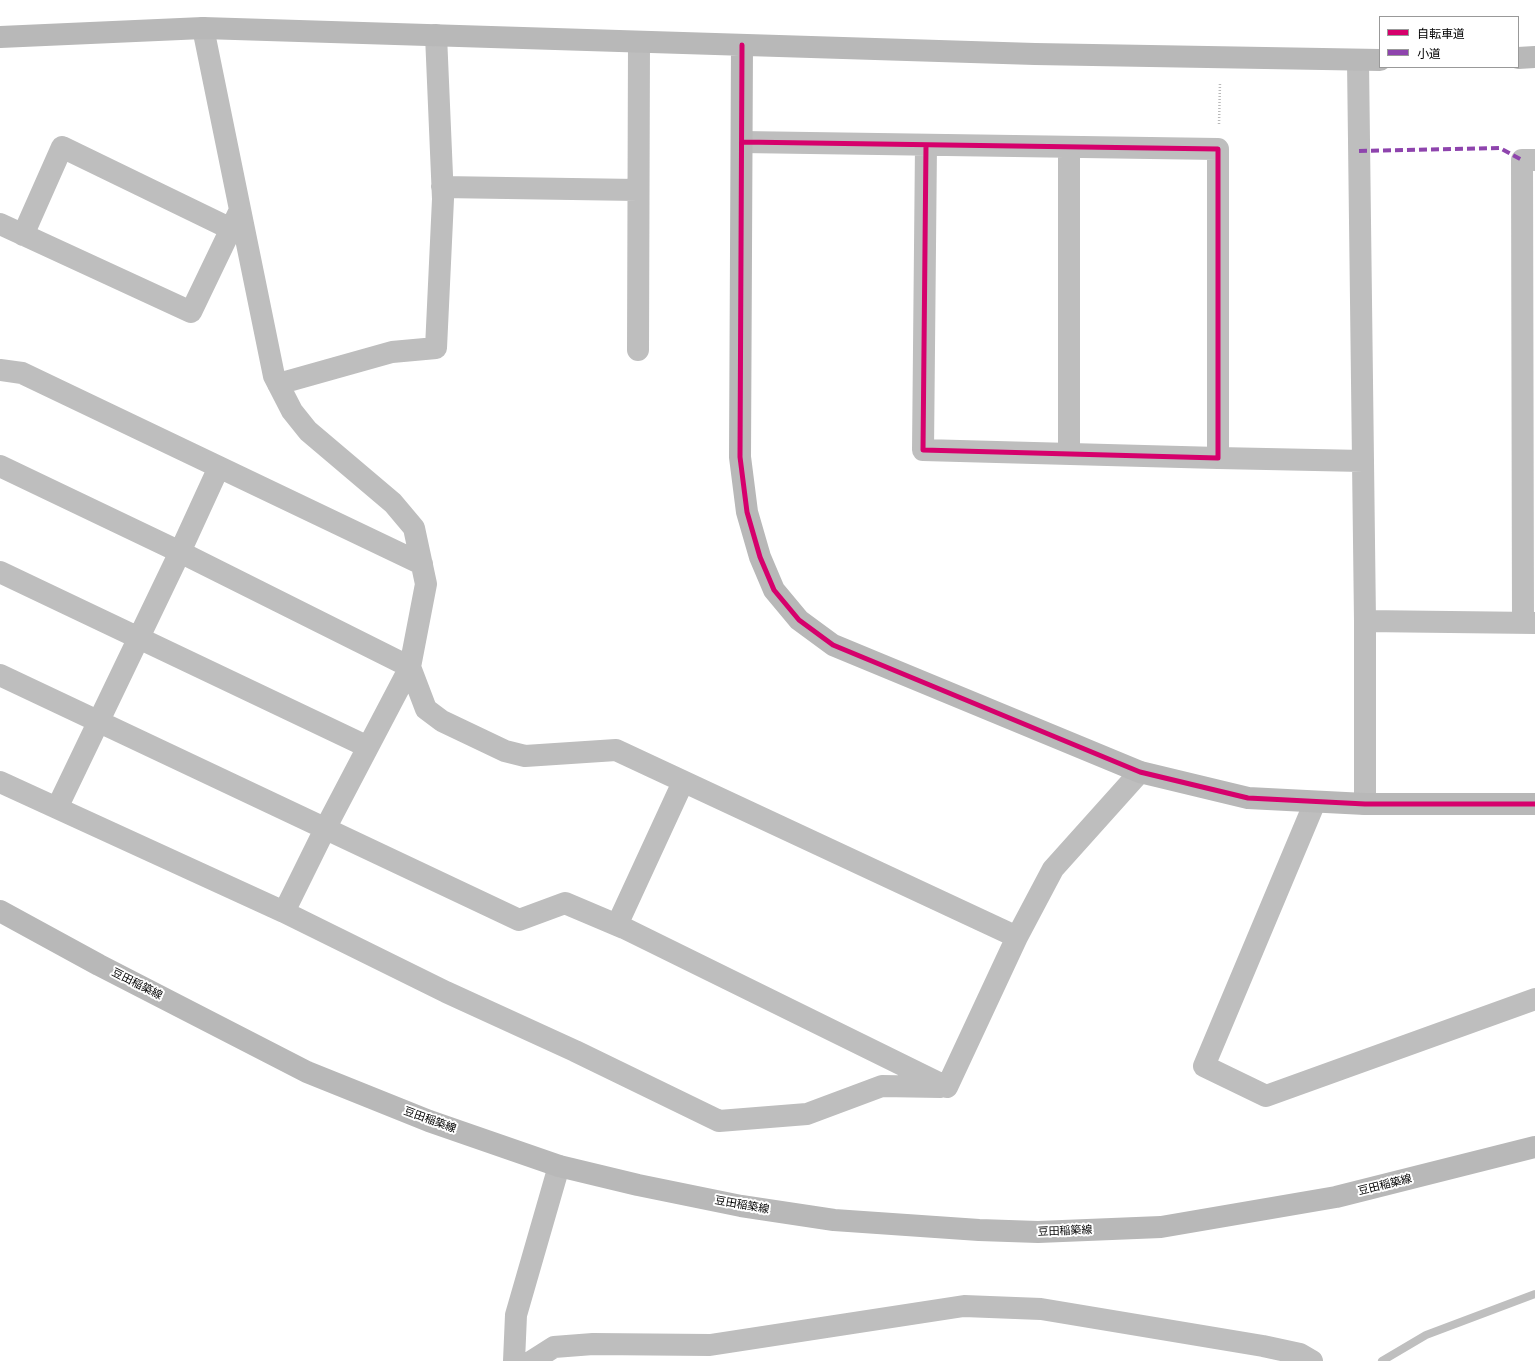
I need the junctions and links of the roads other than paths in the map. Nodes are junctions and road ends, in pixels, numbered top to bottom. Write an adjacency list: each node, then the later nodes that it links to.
1 (203, 28): 2 (street); 3 (street); 16 (street)
2 (436, 35): 4 (street); 14 (street)
3 (0, 37)
4 (639, 42): 5 (street); 15 (street)
5 (742, 45): 9 (street); 10 (street)
6 (1535, 57): 7 (street)
7 (1519, 58)
8 (1379, 60): 9 (street)
9 (1358, 61): 25 (street)
10 (742, 142): 11 (street); 38 (street)
11 (926, 145): 12 (street); 23 (street)
12 (1069, 147): 23 (street); 24 (street)
13 (1535, 160): 32 (street)
14 (442, 187): 15 (street); 22 (street)
15 (637, 190): 20 (street)
16 (240, 210): 18 (street); 22 (street)
17 (0, 224): 19 (street)
18 (231, 229): 19 (street); 19 (street)
19 (22, 234)
20 (638, 350)
21 (0, 370): 27 (street)
22 (278, 384): 29 (street)
23 (1069, 454): 24 (street)
24 (1218, 458): 25 (street)
25 (1363, 461): 31 (street)
26 (0, 466): 28 (street)
27 (218, 467): 28 (street); 29 (street)
28 (180, 552): 33 (street); 34 (street)
29 (422, 564): 34 (street)
30 (0, 572): 33 (street)
31 (1365, 621): 32 (street); 42 (street)
32 (1529, 623)
33 (140, 638): 36 (street); 37 (street)
34 (410, 667): 37 (street); 40 (street)
35 (0, 675): 36 (street)
36 (99, 721): 44 (street); 45 (street)
37 (368, 747): 45 (street)
38 (1140, 772): 41 (street); 49 (street)
39 (0, 782): 44 (street)
40 (682, 782): 48 (street); 49 (street)
41 (1314, 802): 42 (street); 50 (street)
42 (1364, 804): 43 (street)
43 (1535, 804)
44 (57, 808): 47 (street)
45 (325, 829): 47 (street); 48 (street)
46 (0, 912): 53 (street, 豆田稲築線)
47 (284, 912): 51 (street)
48 (617, 925): 51 (street)
49 (1017, 937): 51 (street)
50 (1535, 999)
51 (947, 1087)
52 (1535, 1147): 53 (street, 豆田稲築線)
53 (559, 1166): 54 (street)
54 (514, 1361)
55 (532, 1361): 56 (street)
56 (1312, 1361)

